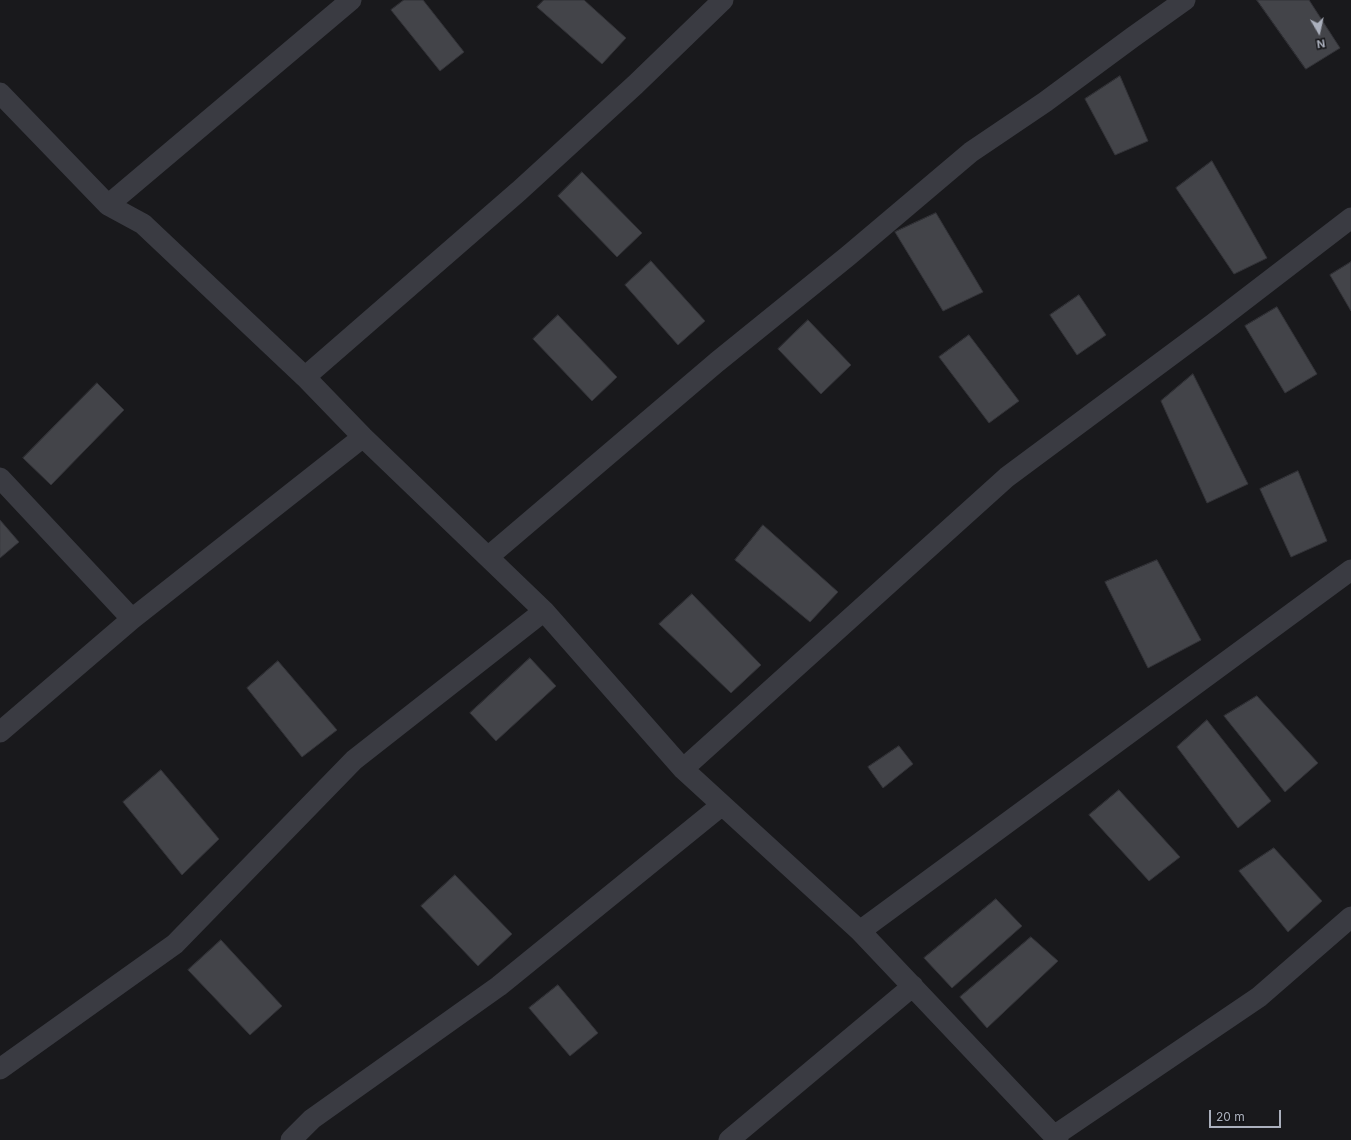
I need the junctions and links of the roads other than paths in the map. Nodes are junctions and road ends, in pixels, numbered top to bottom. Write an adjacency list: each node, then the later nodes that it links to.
1 (351, 0): 5 (street)
2 (723, 0): 7 (street)
3 (1185, 0): 10 (street)
4 (0, 93): 5 (street)
5 (108, 205): 7 (street)
6 (1351, 218): 15 (street)
7 (305, 377): 8 (street)
8 (363, 437): 10 (street); 13 (street)
9 (0, 478): 13 (street)
10 (488, 557): 12 (street)
11 (1351, 570): 18 (street)
12 (544, 611): 15 (street); 20 (street)
13 (132, 619): 14 (street)
14 (0, 732)
15 (683, 769): 16 (street)
16 (722, 805): 18 (street); 22 (street)
17 (1351, 918): 21 (street)
18 (860, 931): 19 (street)
19 (913, 986): 21 (street); 23 (street)
20 (0, 1069)
21 (1056, 1138)
22 (291, 1140)
23 (729, 1140)

